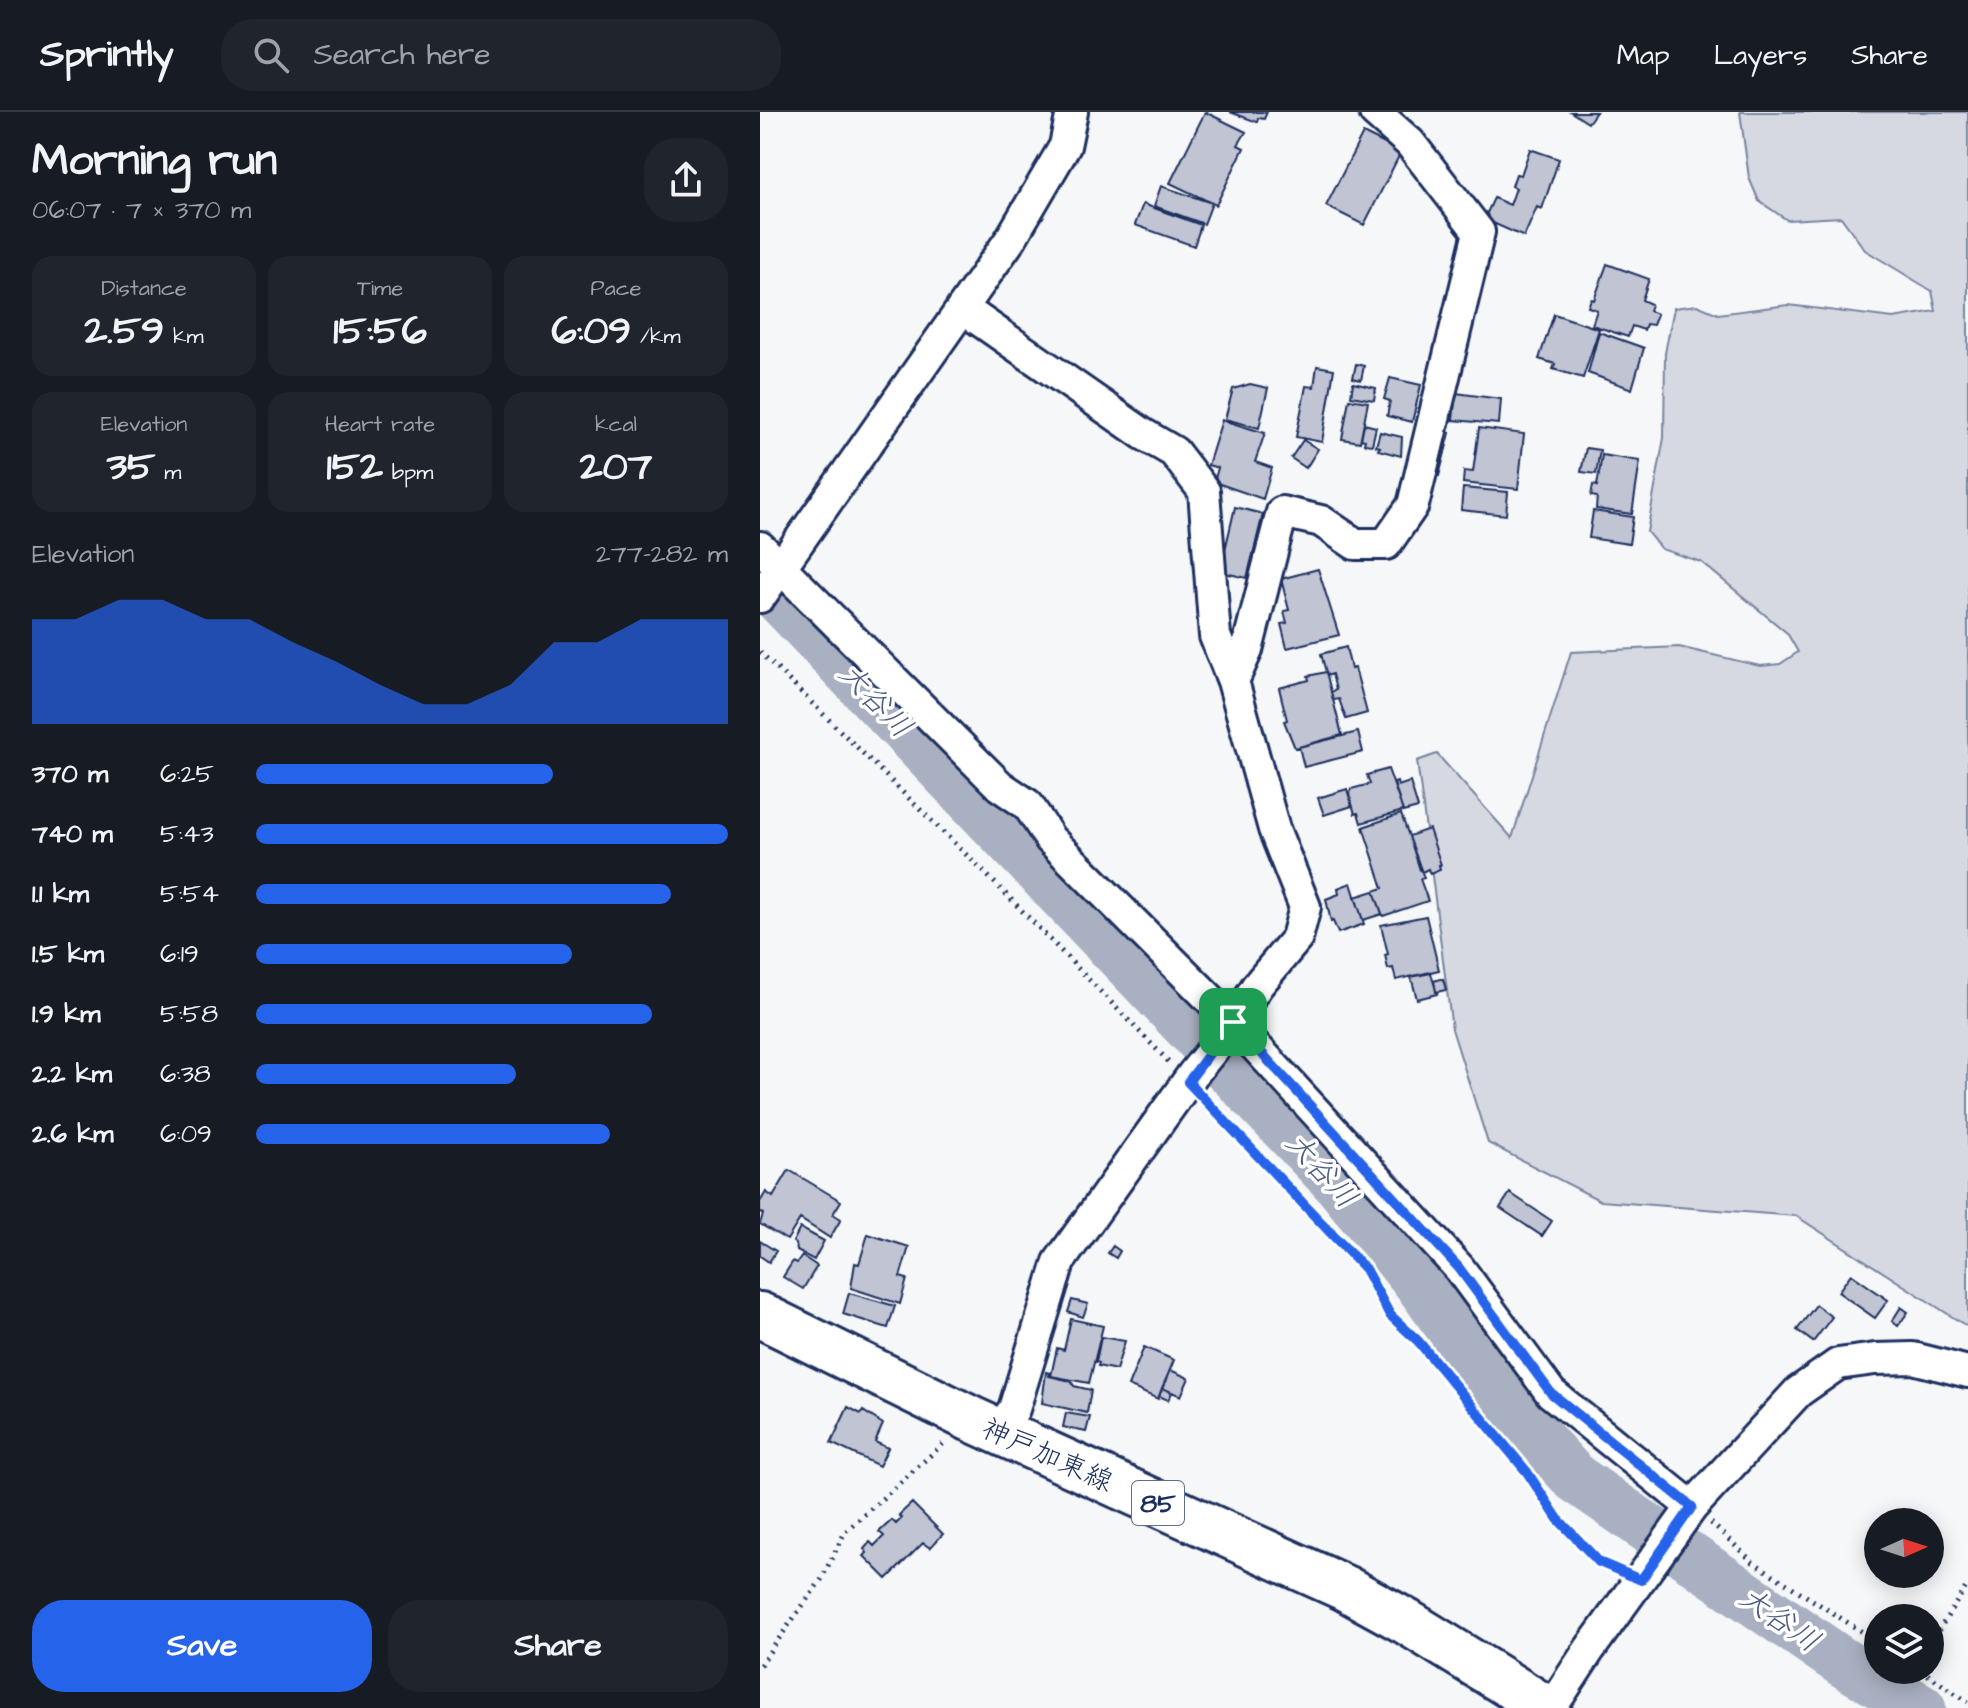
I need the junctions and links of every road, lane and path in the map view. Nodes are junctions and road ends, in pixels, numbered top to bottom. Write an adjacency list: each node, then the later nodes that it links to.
1 (1072, 112): 3 (street)
2 (1375, 112): 8 (street)
3 (962, 308): 5 (street); 8 (street)
4 (760, 547): 5 (street)
5 (783, 567): 6 (street); 9 (street)
6 (760, 597)
7 (760, 652): 10 (path)
8 (1233, 681): 9 (street)
9 (1230, 1026): 10 (street); 14 (street)
10 (1190, 1078): 13 (street); 15 (path)
11 (760, 1315): 13 (main road, 神戸加東線 / 85)
12 (1968, 1372): 14 (street)
13 (984, 1425): 19 (path); 22 (main road, 神戸加東線 / 85)
14 (1686, 1515): 15 (street); 18 (path)
15 (1645, 1574): 22 (street)
16 (1968, 1584): 17 (path)
17 (1944, 1622)
18 (1864, 1633)
19 (760, 1665)
20 (1942, 1684): 21 (path)
21 (1968, 1702)
22 (1548, 1708)

